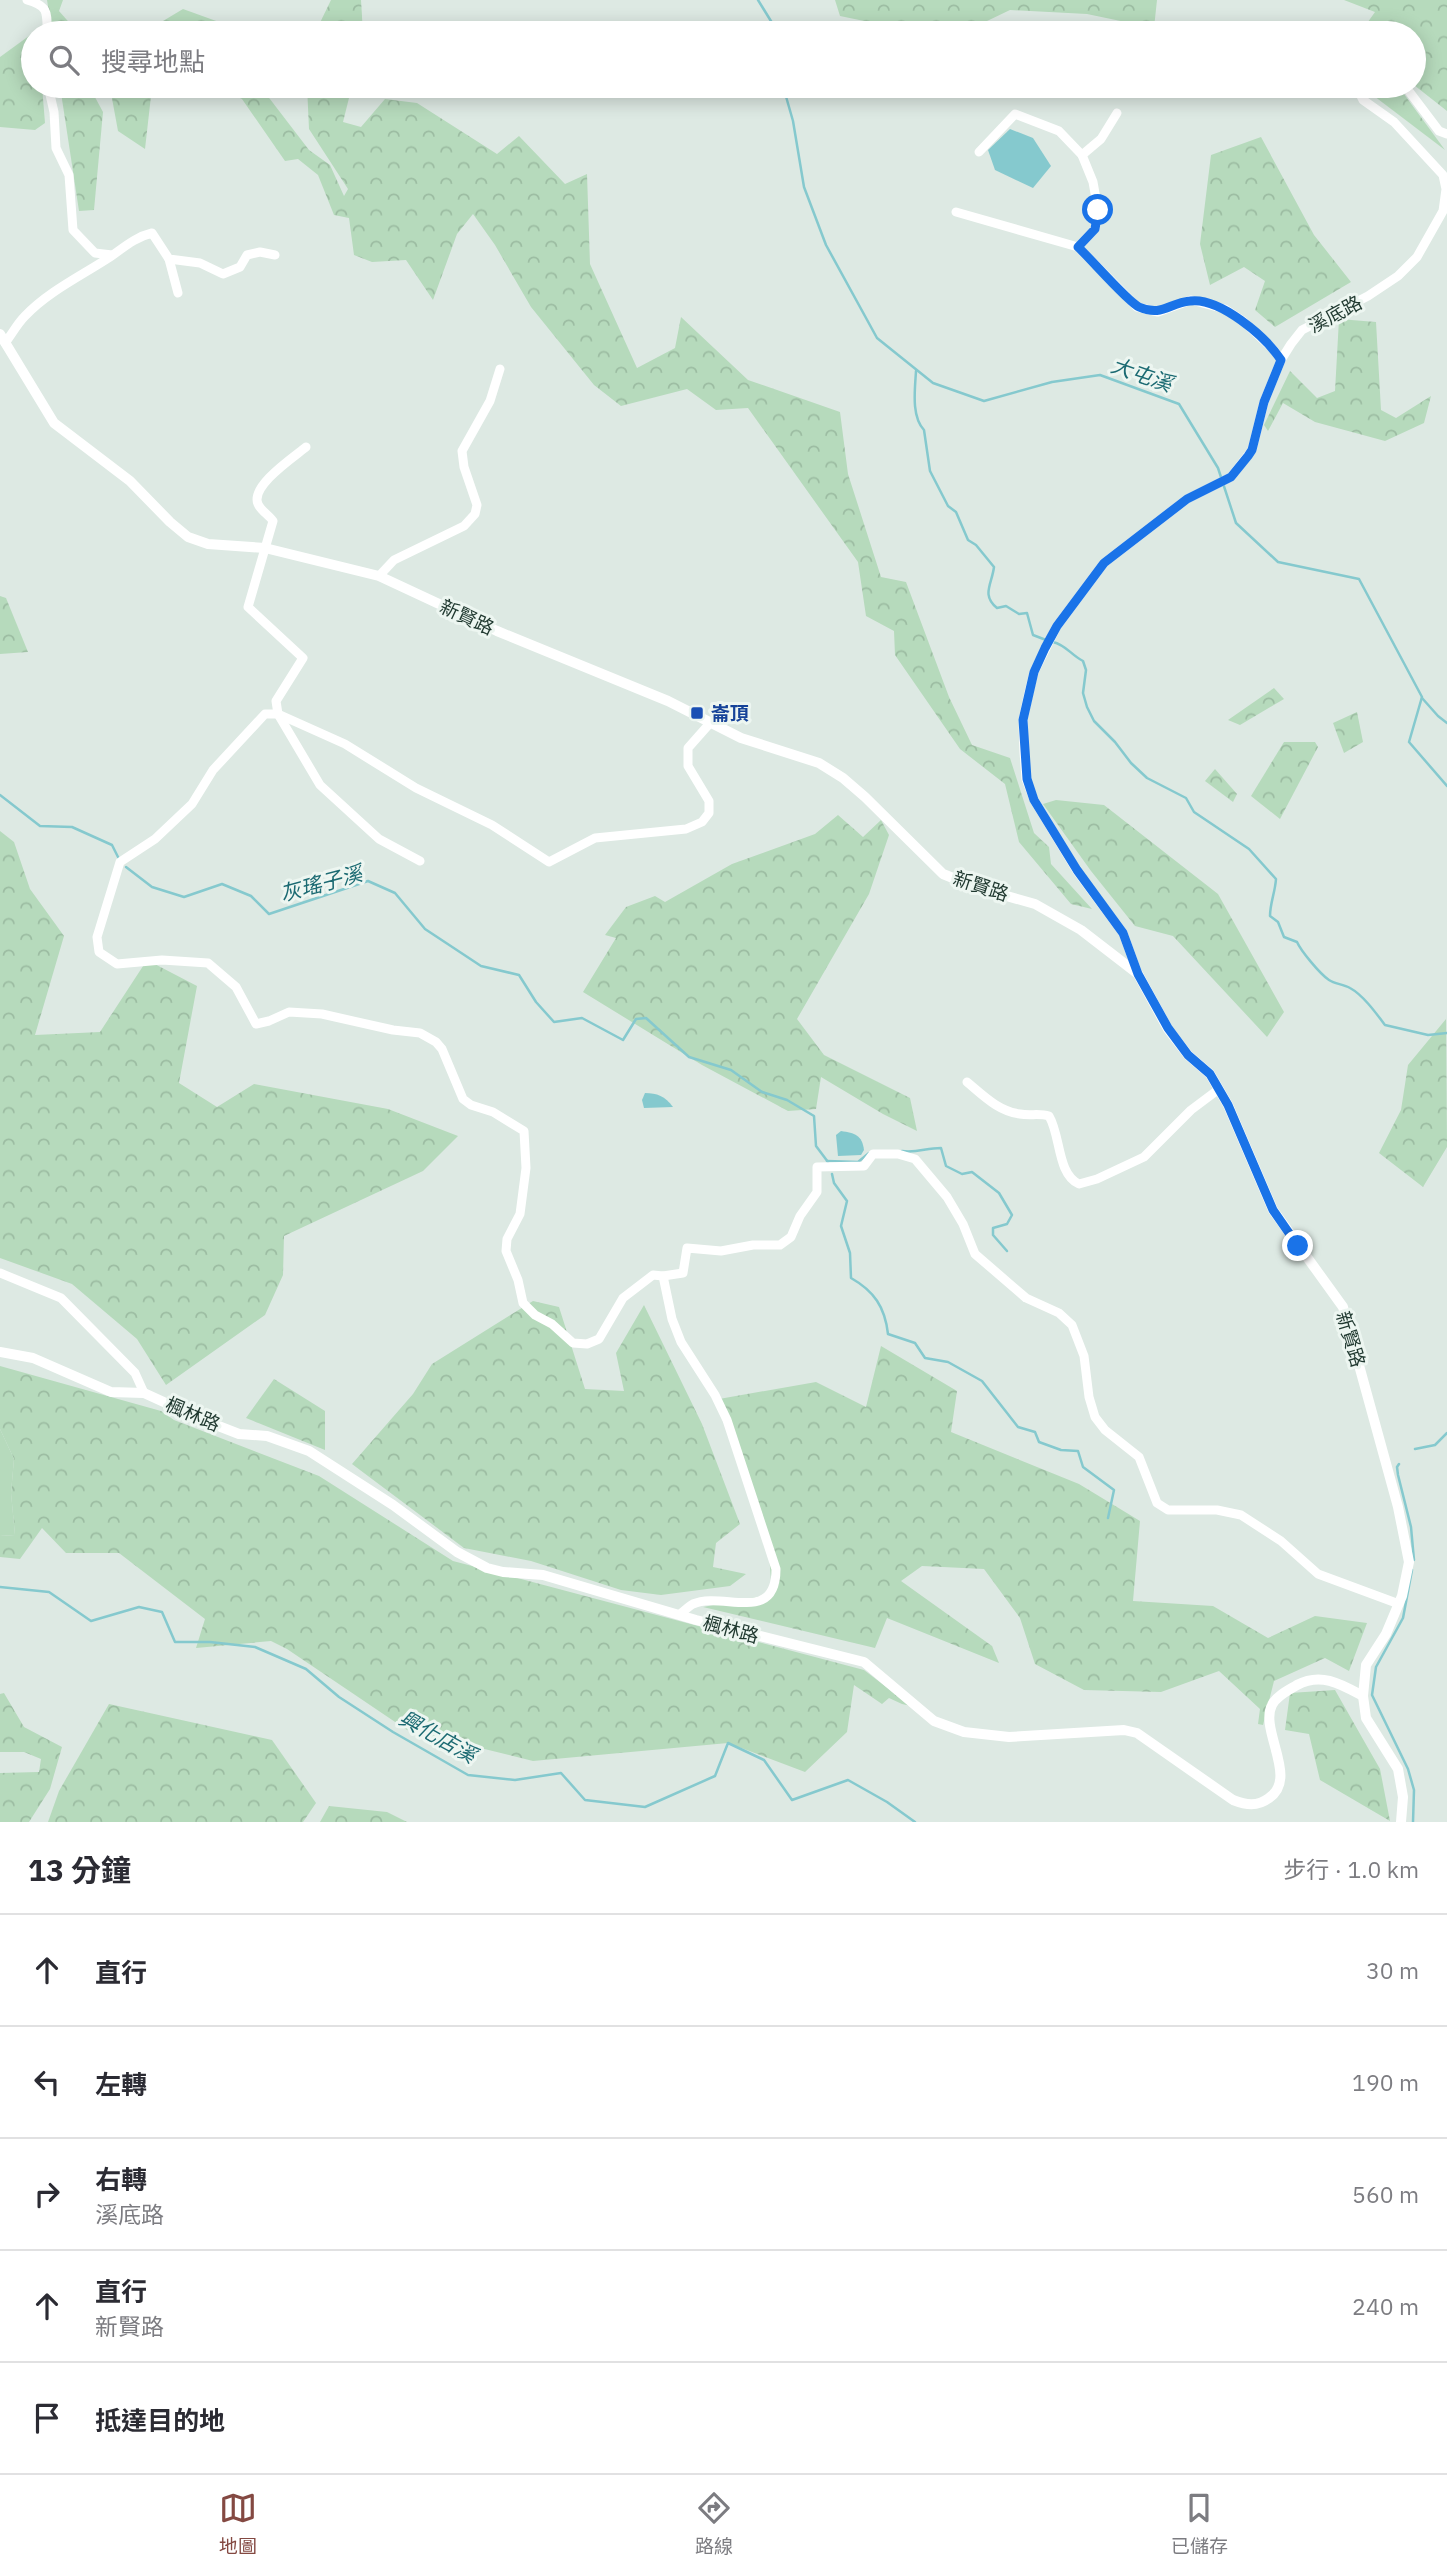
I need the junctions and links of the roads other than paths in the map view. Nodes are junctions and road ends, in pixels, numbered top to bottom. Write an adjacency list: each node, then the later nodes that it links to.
1 (27, 0): 2 (street)
2 (46, 21)
3 (51, 98): 12 (street)
4 (1362, 98): 17 (street, 溪底路)
5 (1414, 98): 7 (street)
6 (1117, 113): 9 (street)
7 (1447, 134)
8 (979, 152): 9 (street)
9 (1082, 155): 11 (street)
10 (956, 212): 11 (street)
11 (1078, 247): 17 (street)
12 (112, 255): 14 (street); 16 (street)
13 (275, 255): 14 (street)
14 (169, 259): 15 (street)
15 (178, 293)
16 (3, 338): 20 (street, 新賢路)
17 (1281, 360): 25 (street, 溪底路)
18 (500, 369): 21 (street)
19 (306, 447): 20 (street)
20 (265, 548): 21 (street, 新賢路); 22 (street)
21 (379, 576): 23 (street, 新賢路)
22 (278, 714): 23 (street); 24 (street); 29 (street)
23 (711, 722): 25 (street, 新賢路)
24 (420, 861)
25 (1138, 974): 27 (street, 新賢路)
26 (967, 1082): 27 (street)
27 (1219, 1089): 32 (street, 新賢路)
28 (0, 1273): 31 (street)
29 (663, 1276): 32 (street); 33 (street)
30 (0, 1352): 31 (street, 楓林路)
31 (144, 1393): 33 (street, 楓林路)
32 (1399, 1604): 34 (street, 新賢路)
33 (680, 1614): 34 (street, 楓林路)
34 (1363, 1696): 35 (street, 新賢路)
35 (1401, 1822)

